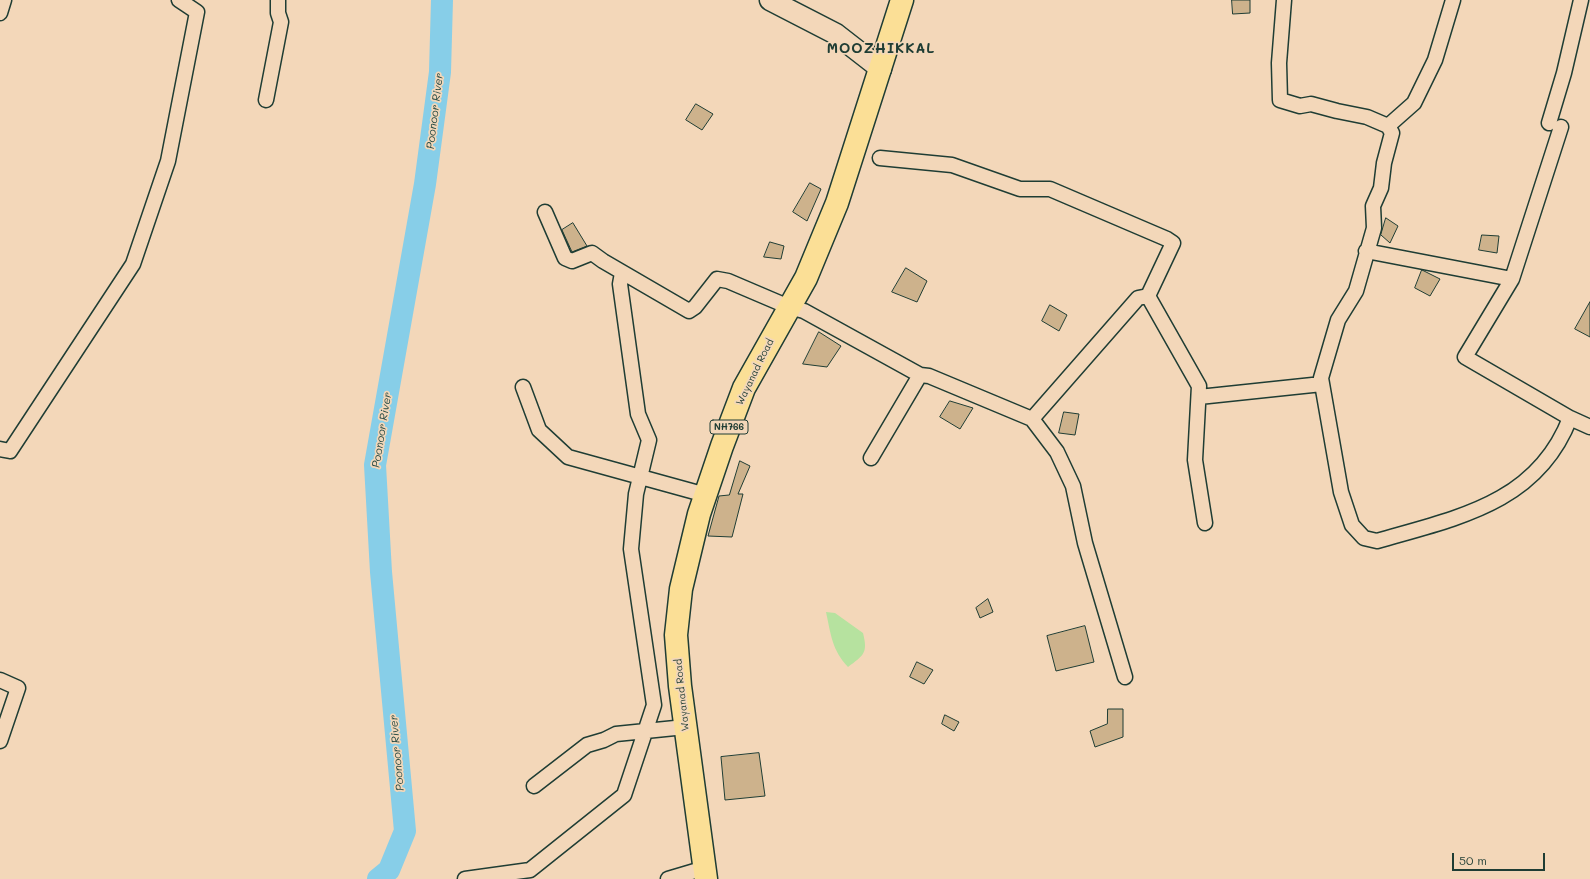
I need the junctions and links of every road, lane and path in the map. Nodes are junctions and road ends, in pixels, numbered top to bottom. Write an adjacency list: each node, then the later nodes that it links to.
1 (4, 0): 9 (street)
2 (179, 0): 27 (street)
3 (278, 0): 11 (street)
4 (770, 0): 10 (main road)
5 (902, 0): 10 (highway, Wayanad Road / NH766)
6 (1284, 0): 12 (street)
7 (1453, 0): 12 (street)
8 (1581, 0): 17 (street)
9 (0, 13)
10 (881, 69): 19 (highway, Wayanad Road / NH766)
11 (266, 100)
12 (1388, 126): 15 (street)
13 (880, 158): 18 (street)
14 (545, 212): 16 (street)
15 (1366, 250): 17 (street); 21 (street)
16 (622, 273): 19 (street); 29 (street)
17 (1512, 279): 24 (street)
18 (1148, 296): 23 (street); 25 (street)
19 (789, 307): 20 (street); 30 (highway, Wayanad Road / NH766)
20 (920, 375): 25 (street); 28 (street)
21 (1322, 384): 23 (street); 24 (street)
22 (523, 387): 29 (street)
23 (1198, 396): 31 (street)
24 (1570, 418): 26 (street)
25 (1032, 419): 32 (street)
26 (1590, 427)
27 (0, 449)
28 (871, 458)
29 (640, 476): 30 (street); 35 (street)
30 (706, 495): 34 (highway, Wayanad Road / NH766)
31 (1204, 523)
32 (1125, 677)
33 (0, 680): 36 (street)
34 (685, 727): 35 (street); 38 (highway, Wayanad Road / NH766)
35 (646, 730): 37 (street); 39 (street)
36 (0, 741)
37 (534, 786)
38 (706, 874): 40 (street)
39 (465, 879)
40 (668, 879)

